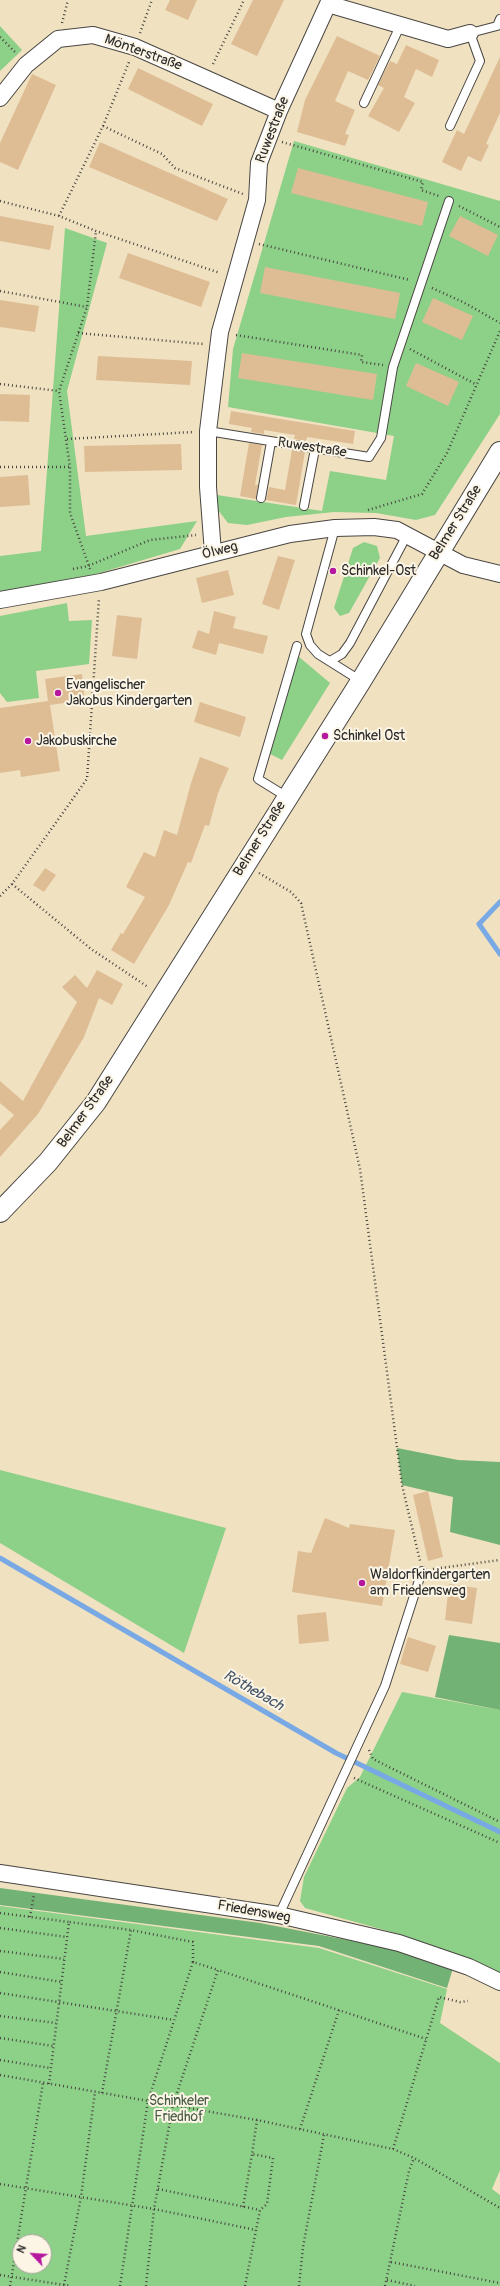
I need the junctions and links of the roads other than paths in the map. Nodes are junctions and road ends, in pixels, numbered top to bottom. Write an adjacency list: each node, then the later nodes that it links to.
1 (329, 2): 3 (street, Ruwestraße); 7 (street, Ruwestraße)
2 (500, 19): 4 (lane)
3 (401, 24): 4 (street, Ruwestraße); 6 (lane)
4 (470, 33): 8 (lane)
5 (0, 98): 7 (street, Mönterstraße)
6 (364, 103)
7 (279, 111): 10 (street, Ruwestraße)
8 (450, 126)
9 (449, 201): 12 (lane, Ruwestraße)
10 (208, 432): 11 (lane, Ruwestraße); 19 (street, Ruwestraße)
11 (271, 442): 12 (lane, Ruwestraße); 14 (lane)
12 (315, 449): 15 (lane)
13 (500, 452): 18 (street, Belmer Straße)
14 (261, 498)
15 (304, 506)
16 (334, 528): 17 (street, Ölweg); 19 (street, Ölweg); 23 (lane)
17 (408, 535): 18 (street, Ölweg); 23 (lane)
18 (438, 552): 20 (street, Ölweg); 24 (street, Belmer Straße)
19 (213, 553): 21 (street, Ölweg)
20 (500, 574)
21 (0, 600)
22 (297, 646): 25 (lane)
23 (330, 661): 24 (lane)
24 (361, 681): 25 (street, Belmer Straße)
25 (287, 797): 26 (street, Belmer Straße)
26 (0, 1212)
27 (422, 1571): 29 (lane)
28 (0, 1873): 29 (street, Friedensweg)
29 (279, 1915): 30 (street, Friedensweg)
30 (500, 1982)

